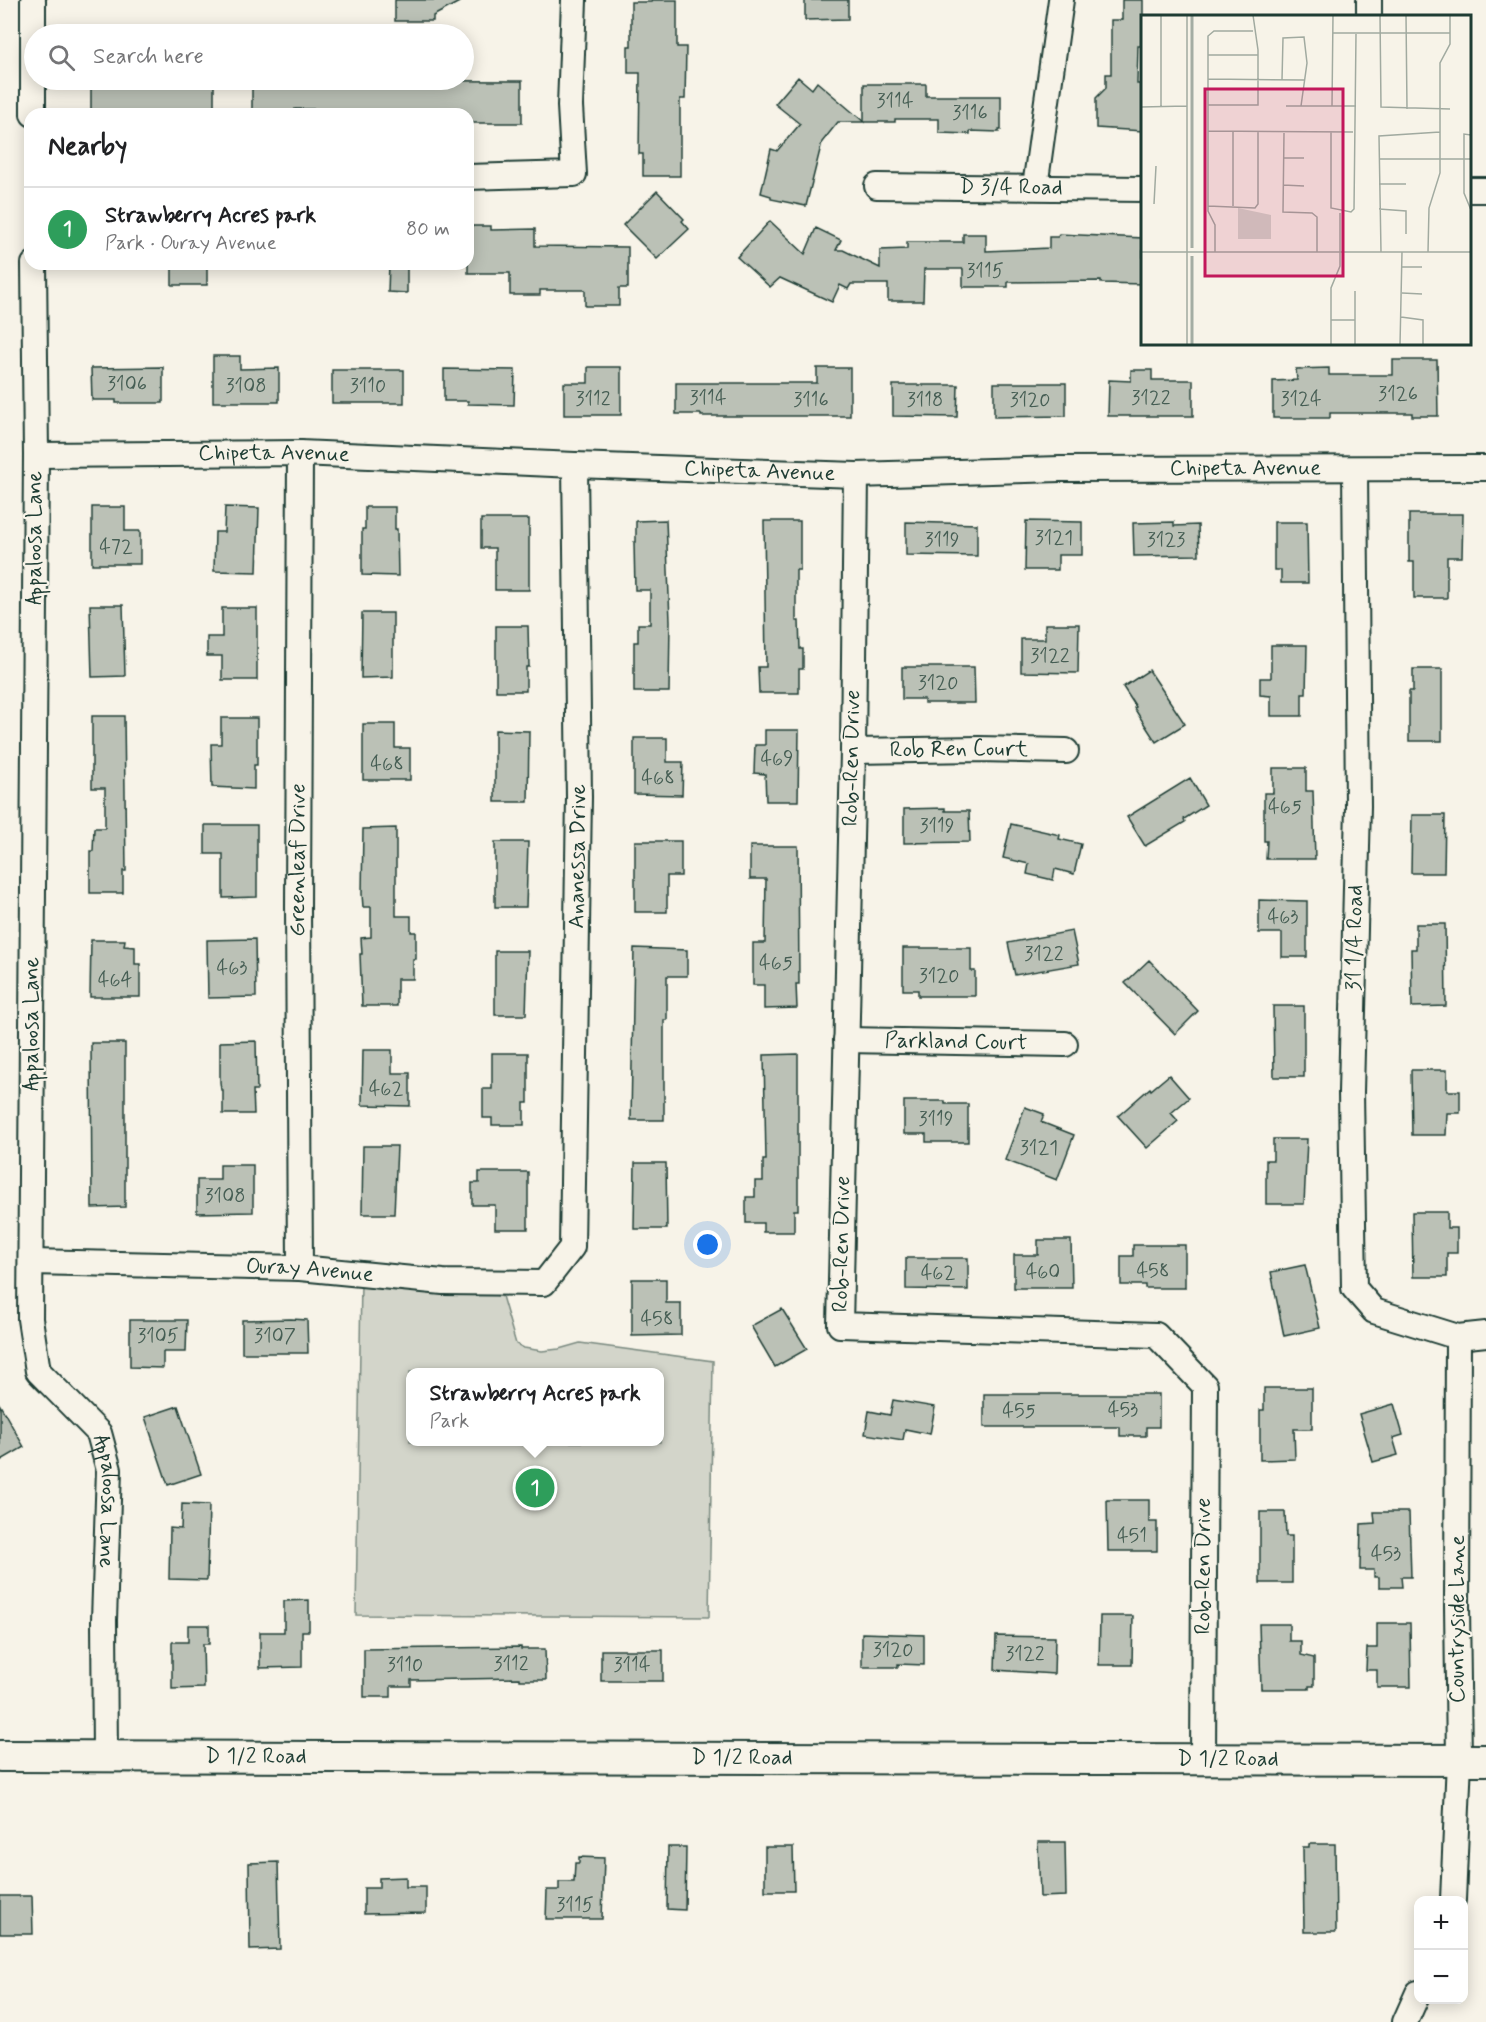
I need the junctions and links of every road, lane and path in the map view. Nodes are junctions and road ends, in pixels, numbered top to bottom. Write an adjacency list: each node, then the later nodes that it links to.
1 (33, 0): 4 (street)
2 (574, 0): 7 (street)
3 (1061, 0): 9 (street)
4 (33, 24)
5 (33, 90): 6 (street)
6 (33, 108)
7 (474, 177)
8 (877, 186): 9 (street, D 3/4 Road)
9 (1035, 187): 10 (street, D 3/4 Road)
10 (1141, 189)
11 (34, 270): 13 (street, Appaloosa Lane)
12 (300, 453): 13 (street, Chipeta Avenue); 14 (street, Chipeta Avenue); 24 (street, Greenleaf Drive)
13 (36, 455): 23 (street, Appaloosa Lane)
14 (574, 465): 17 (street, Chipeta Avenue); 22 (street, Ananessa Drive)
15 (1486, 468): 16 (street, Chipeta Avenue)
16 (1355, 469): 17 (street, Chipeta Avenue); 26 (street, 31 1/4 Road)
17 (856, 475): 18 (street, Rob-Ren Drive)
18 (853, 751): 19 (street, Rob Ren Court); 20 (street, Rob-Ren Drive)
19 (1066, 751)
20 (846, 1040): 21 (street, Parkland Court); 29 (street, Rob-Ren Drive)
21 (1065, 1044)
22 (572, 1247): 24 (street, Ouray Avenue)
23 (31, 1262): 24 (street, Ouray Avenue); 28 (street, Appaloosa Lane)
24 (300, 1268)
25 (1486, 1334): 26 (street)
26 (1458, 1337): 30 (street, Countryside Lane)
27 (0, 1756): 28 (main road, D 1/2 Road)
28 (105, 1756): 29 (main road, D 1/2 Road)
29 (1203, 1760): 30 (main road, D 1/2 Road)
30 (1473, 1760): 31 (street, Countryside Lane)
31 (1454, 1896)
32 (1414, 2003): 33 (street)
33 (1405, 2022)

